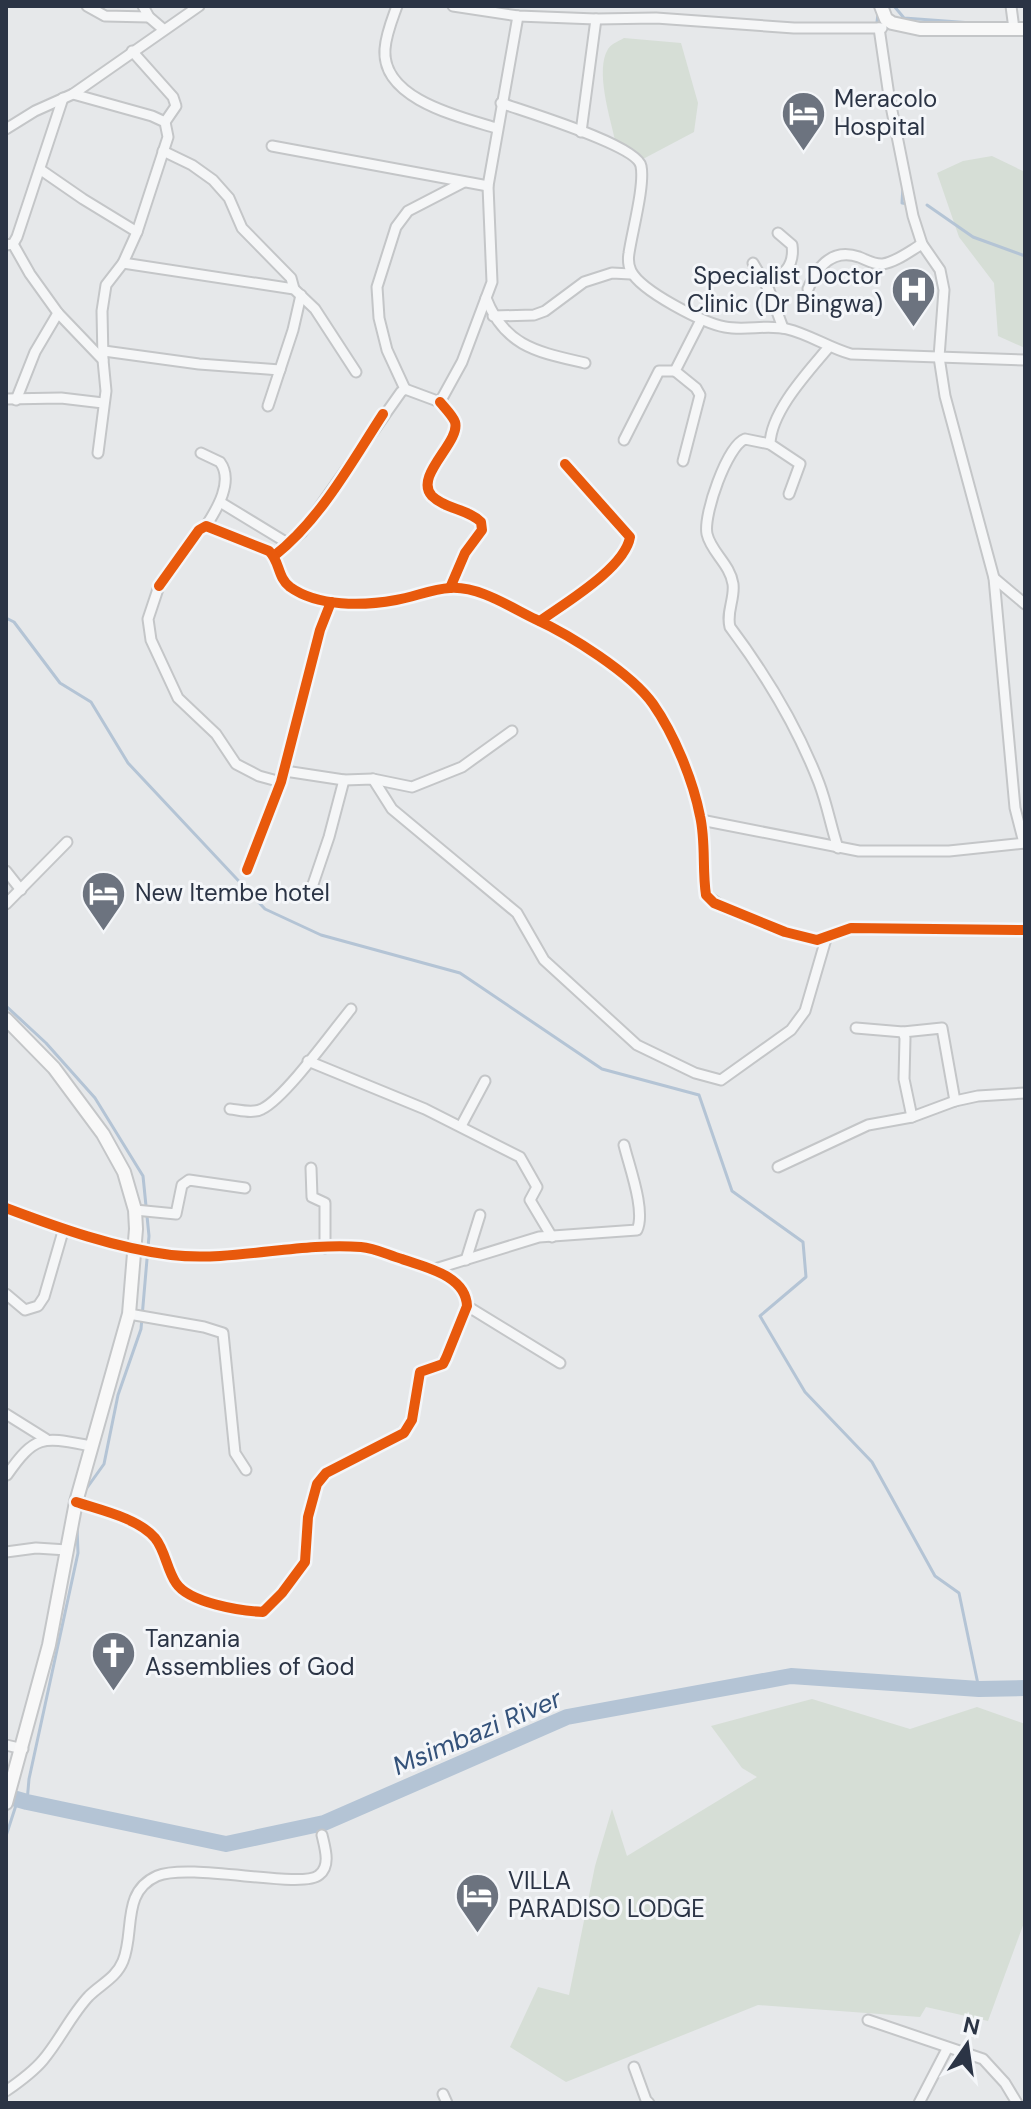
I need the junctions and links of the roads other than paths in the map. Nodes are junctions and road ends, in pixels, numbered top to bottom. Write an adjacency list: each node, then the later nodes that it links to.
1 (87, 6): 10 (street)
2 (143, 6): 10 (street)
3 (199, 6): 15 (street)
4 (397, 6): 21 (street)
5 (453, 6): 9 (street)
6 (656, 6): 11 (street)
7 (881, 6): 13 (main road)
8 (1011, 6): 16 (street)
9 (518, 16): 12 (street); 19 (street)
10 (149, 17): 15 (street)
11 (656, 18): 12 (street); 14 (street)
12 (596, 19): 23 (street)
13 (892, 23): 14 (street); 16 (main road)
14 (879, 28): 32 (street)
15 (163, 29): 17 (street)
16 (1020, 29)
17 (132, 51): 18 (street); 20 (street)
18 (68, 96): 20 (street); 22 (street); 26 (street)
19 (501, 103): 21 (street); 23 (street)
20 (165, 122): 25 (street)
21 (496, 128): 28 (street)
22 (6, 129)
23 (581, 132): 35 (street)
24 (272, 146): 27 (street)
25 (163, 151): 29 (street); 38 (street)
26 (41, 170): 29 (street); 31 (street)
27 (464, 182): 28 (street); 52 (street)
28 (488, 186): 39 (street)
29 (137, 232): 33 (street)
30 (778, 233): 36 (street)
31 (10, 244): 40 (street)
32 (922, 244): 37 (street); 46 (street)
33 (123, 263): 38 (street); 45 (street)
34 (753, 263): 36 (street)
35 (631, 274): 41 (street); 42 (street)
36 (766, 284): 43 (street)
37 (808, 289)
38 (297, 292): 49 (street); 51 (street)
39 (486, 298): 41 (street); 54 (street)
40 (58, 313): 45 (street); 53 (street)
41 (493, 316): 48 (street)
42 (701, 320): 43 (street); 50 (street)
43 (783, 328): 44 (street)
44 (828, 348): 46 (street); 58 (street)
45 (104, 356): 49 (street); 55 (street)
46 (939, 357): 47 (street); 68 (street)
47 (1025, 360)
48 (585, 363)
49 (280, 370): 56 (street)
50 (675, 371): 57 (street); 61 (street)
51 (356, 372)
52 (405, 389): 54 (street); 66 (street)
53 (11, 399): 55 (street)
54 (440, 402): 69 (street)
55 (103, 403): 59 (street)
56 (268, 406)
57 (624, 440)
58 (770, 444): 63 (street); 81 (street)
59 (98, 453)
60 (201, 453): 64 (street)
61 (683, 461)
62 (565, 464): 72 (street)
63 (789, 494)
64 (220, 502): 65 (street); 66 (street)
65 (206, 526): 67 (street); 77 (street)
66 (289, 544): 67 (street)
67 (274, 556): 70 (street)
68 (994, 578): 71 (street); 80 (street)
69 (450, 588): 70 (street); 72 (street)
70 (331, 602): 74 (street)
71 (1025, 604)
72 (540, 621): 78 (street)
73 (512, 731): 75 (street)
74 (285, 771): 76 (street); 77 (street)
75 (373, 779): 76 (street); 88 (street)
76 (344, 780): 85 (street)
77 (281, 782): 82 (street)
78 (701, 820): 81 (street); 88 (street)
79 (67, 842): 84 (street)
80 (1024, 843): 81 (street)
81 (838, 848)
82 (247, 870)
83 (6, 871): 84 (street)
84 (21, 890): 86 (street)
85 (309, 896)
86 (6, 904)
87 (1025, 930): 88 (street)
88 (826, 939)
89 (351, 1009): 93 (street)
90 (6, 1019): 105 (main road)
91 (856, 1028): 92 (street)
92 (903, 1032): 96 (street); 98 (street)
93 (308, 1061): 97 (street); 99 (street)
94 (485, 1081): 99 (street)
95 (1025, 1093): 96 (street)
96 (955, 1101): 98 (street)
97 (230, 1109)
98 (912, 1117): 101 (street)
99 (461, 1126): 108 (street)
100 (624, 1145): 108 (street)
101 (778, 1167)
102 (311, 1168): 110 (street)
103 (245, 1188): 105 (street)
104 (6, 1208): 107 (street)
105 (135, 1210): 109 (main road)
106 (480, 1215): 111 (street)
107 (64, 1228): 109 (street); 113 (street)
108 (552, 1237): 111 (street)
109 (135, 1248): 110 (street); 115 (main road)
110 (325, 1248): 112 (street)
111 (466, 1260): 112 (street)
112 (435, 1269): 114 (street)
113 (6, 1294)
114 (467, 1306): 116 (street); 122 (street)
115 (129, 1314): 119 (main road); 120 (street)
116 (560, 1363)
117 (6, 1414): 118 (street)
118 (46, 1439): 119 (street); 121 (street)
119 (91, 1446): 122 (main road)
120 (246, 1470)
121 (7, 1475)
122 (76, 1502): 123 (main road)
123 (67, 1550): 124 (street); 126 (main road)
124 (6, 1552)
125 (6, 1745): 126 (street)
126 (23, 1749): 127 (main road)
127 (6, 1803)
128 (322, 1835): 132 (street)
129 (868, 2020): 130 (street)
130 (947, 2049): 134 (street); 135 (street)
131 (634, 2067): 133 (street)
132 (6, 2091)
133 (649, 2103)
134 (919, 2103)
135 (1017, 2103)

